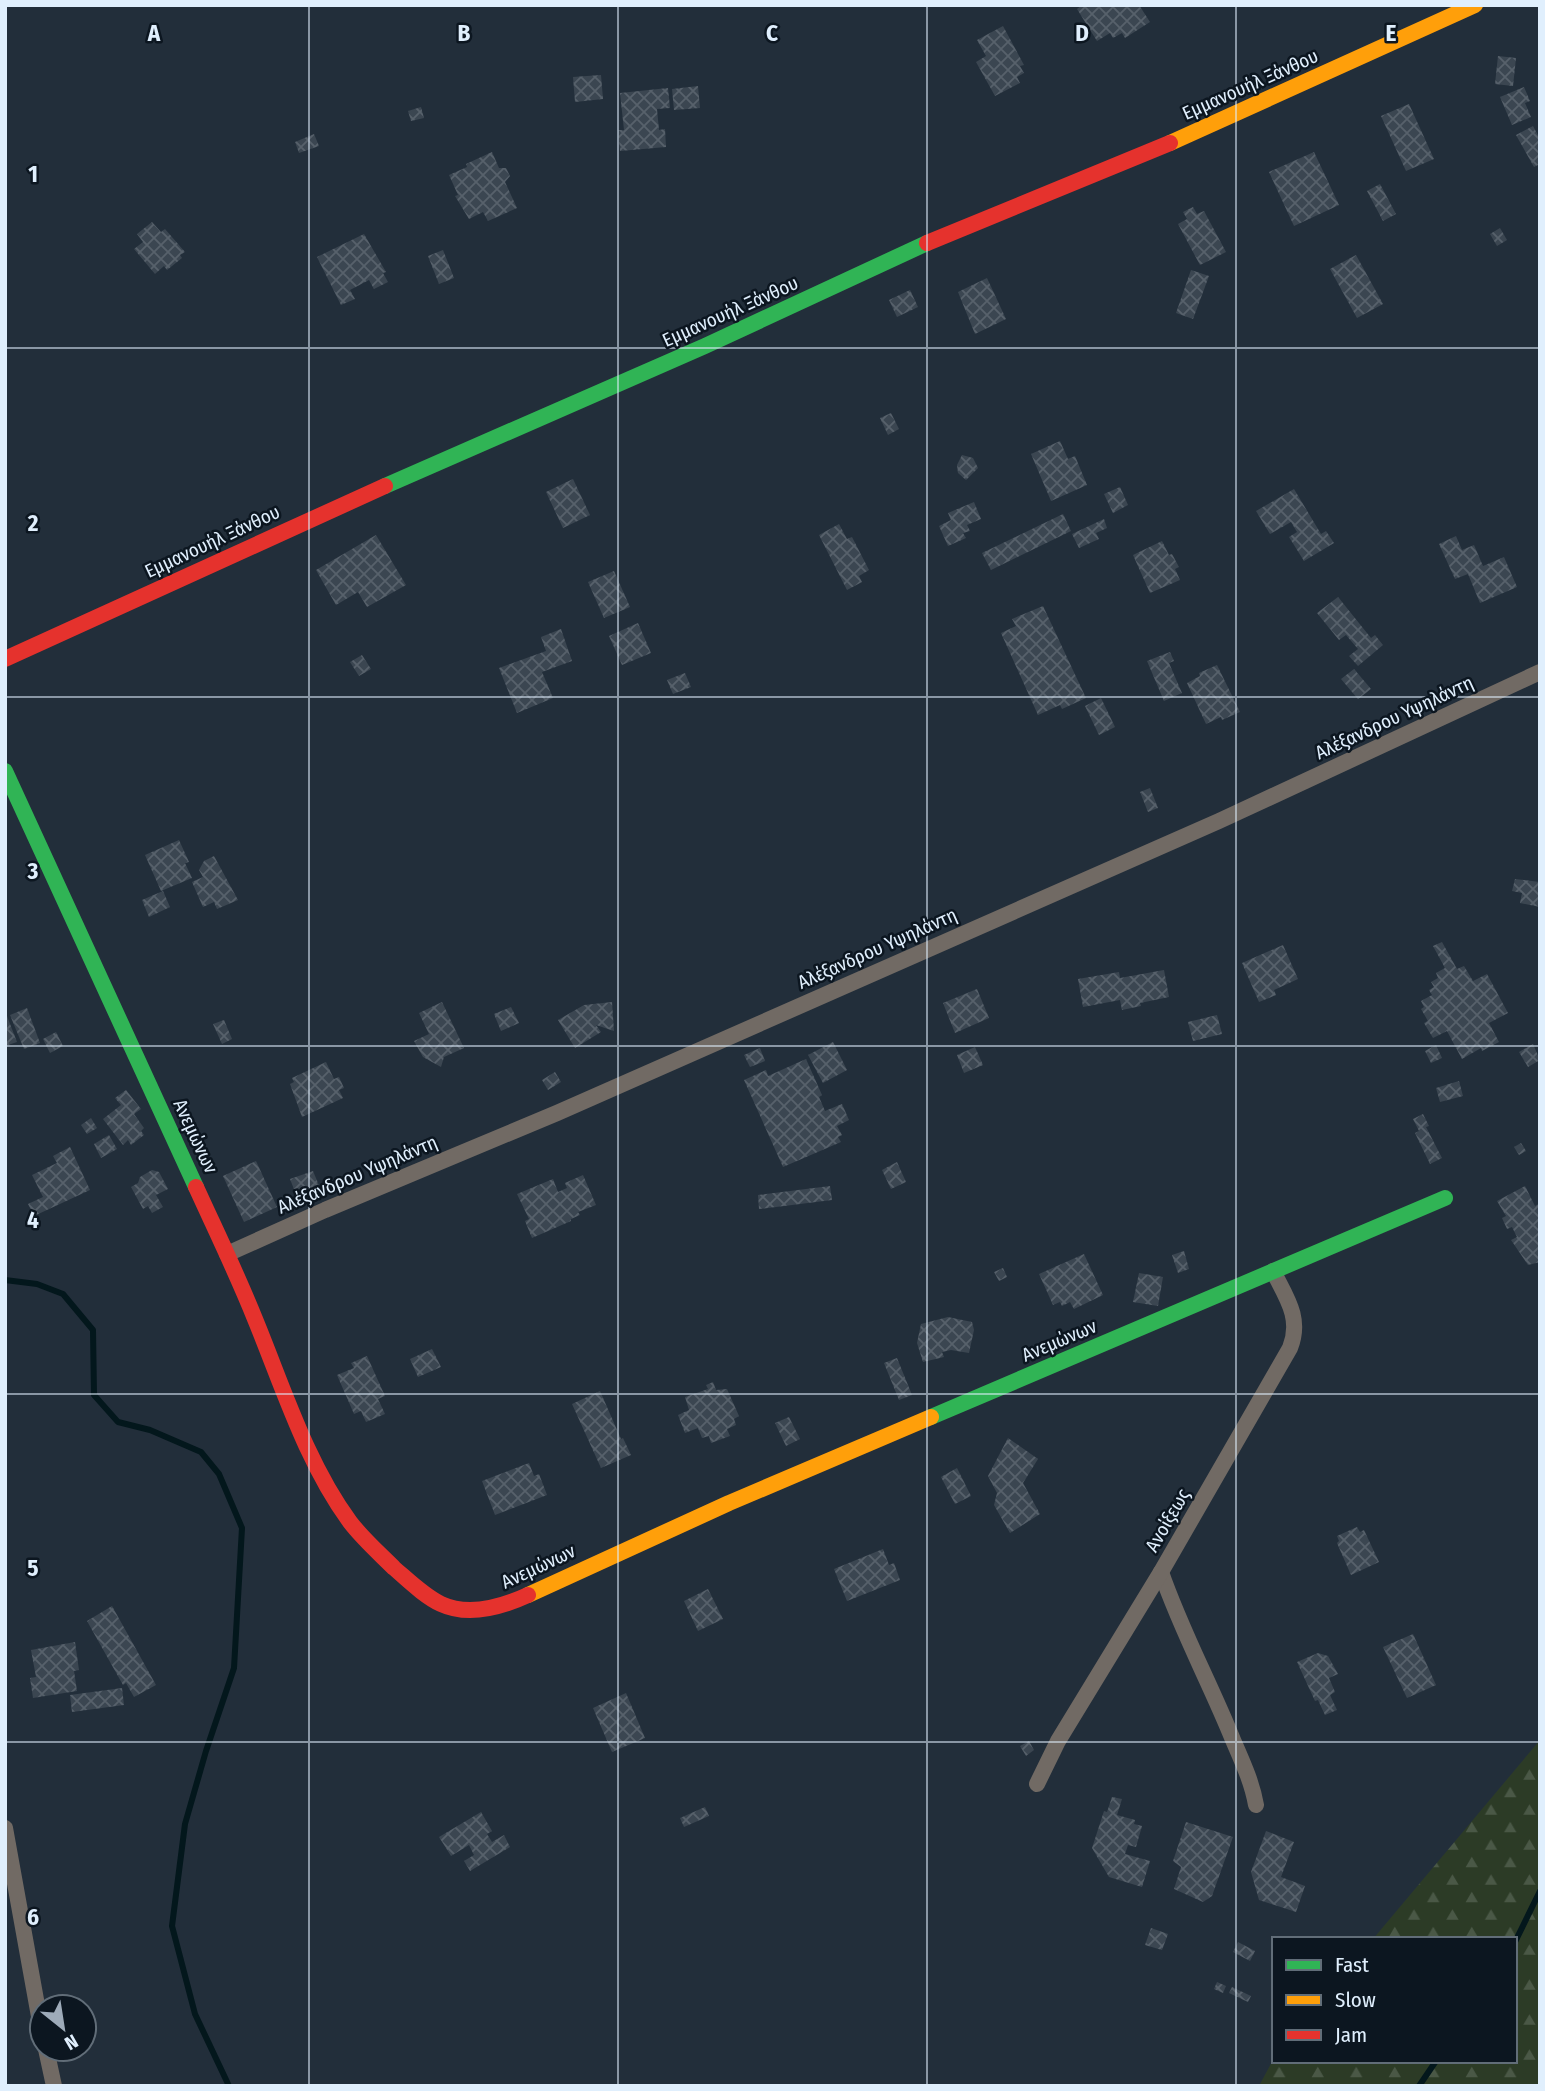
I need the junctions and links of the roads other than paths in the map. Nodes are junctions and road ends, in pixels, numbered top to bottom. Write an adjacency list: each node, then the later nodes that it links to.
1 (1475, 5): 2 (street, Εμμανουήλ Ξάνθου)
2 (5, 659)
3 (1540, 672): 6 (street, Αλέξανδρου Υψηλάντη)
4 (5, 771): 6 (street, Ανεμώνων)
5 (1446, 1198): 7 (street, Ανεμώνων)
6 (227, 1254): 7 (street, Ανεμώνων)
7 (1273, 1271): 8 (street, Ανοίξεως)
8 (1161, 1572): 9 (street, Ανοίξεως); 10 (street)
9 (1037, 1784)
10 (1256, 1805)
11 (5, 1828): 12 (street)
12 (35, 1993)
13 (49, 2063): 14 (street)
14 (54, 2086)

